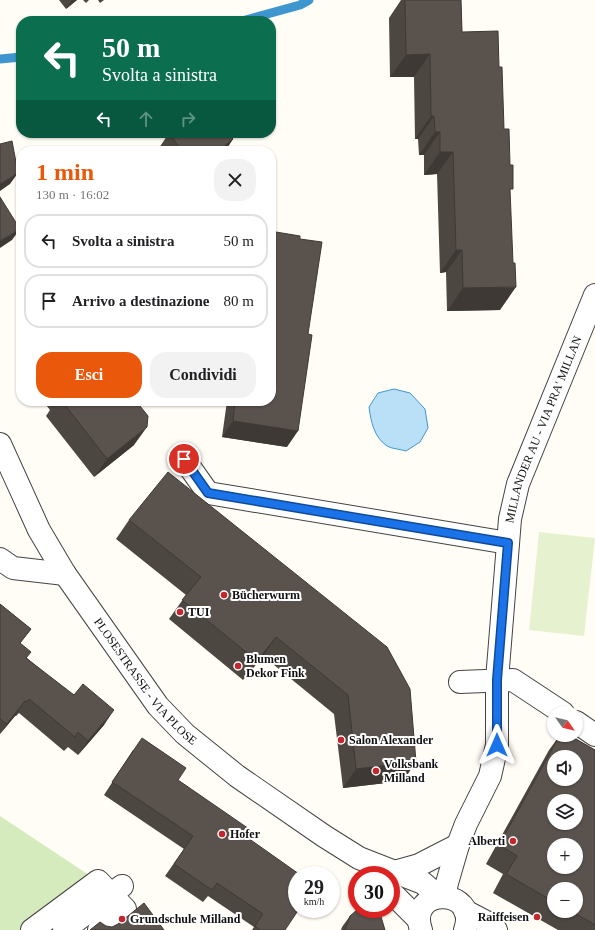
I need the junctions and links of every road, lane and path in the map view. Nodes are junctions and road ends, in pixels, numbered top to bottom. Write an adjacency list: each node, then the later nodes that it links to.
1 (595, 295): 4 (street, MILLANDER AU - VIA PRA' MILLAN)
2 (0, 444): 6 (street, PLOSESTRASSE - VIA PLOSE)
3 (184, 459): 4 (street)
4 (508, 543): 7 (street, MILLANDER AU - VIA PRA' MILLAN)
5 (0, 559): 6 (street)
6 (65, 574): 13 (street, PLOSESTRASSE - VIA PLOSE)
7 (497, 680): 8 (street); 9 (street); 12 (street, MILLANDER AU - VIA PRA' MILLAN)
8 (460, 682)
9 (552, 706)
10 (583, 727): 11 (street)
11 (595, 735)
12 (458, 845): 14 (street); 17 (street, MILLANDER AU - VIA PRA' MILLAN)
13 (369, 866)
14 (400, 874)
15 (400, 881): 17 (street, PLOSESTRASSE - VIA PLOSE)
16 (116, 890): 21 (street); 22 (street); 23 (street)
17 (442, 897): 19 (street, PLOSESTRASSE - VIA PLOSE); 20 (street, PLOSESTRASSE - VIA PLOSE)
18 (400, 898): 20 (street, PLOSESTRASSE - VIA PLOSE)
19 (465, 920): 24 (street, PLOSESTRASSE - VIA PLOSE)
20 (420, 925)
21 (32, 930)
22 (64, 930)
23 (99, 930)
24 (496, 930)

